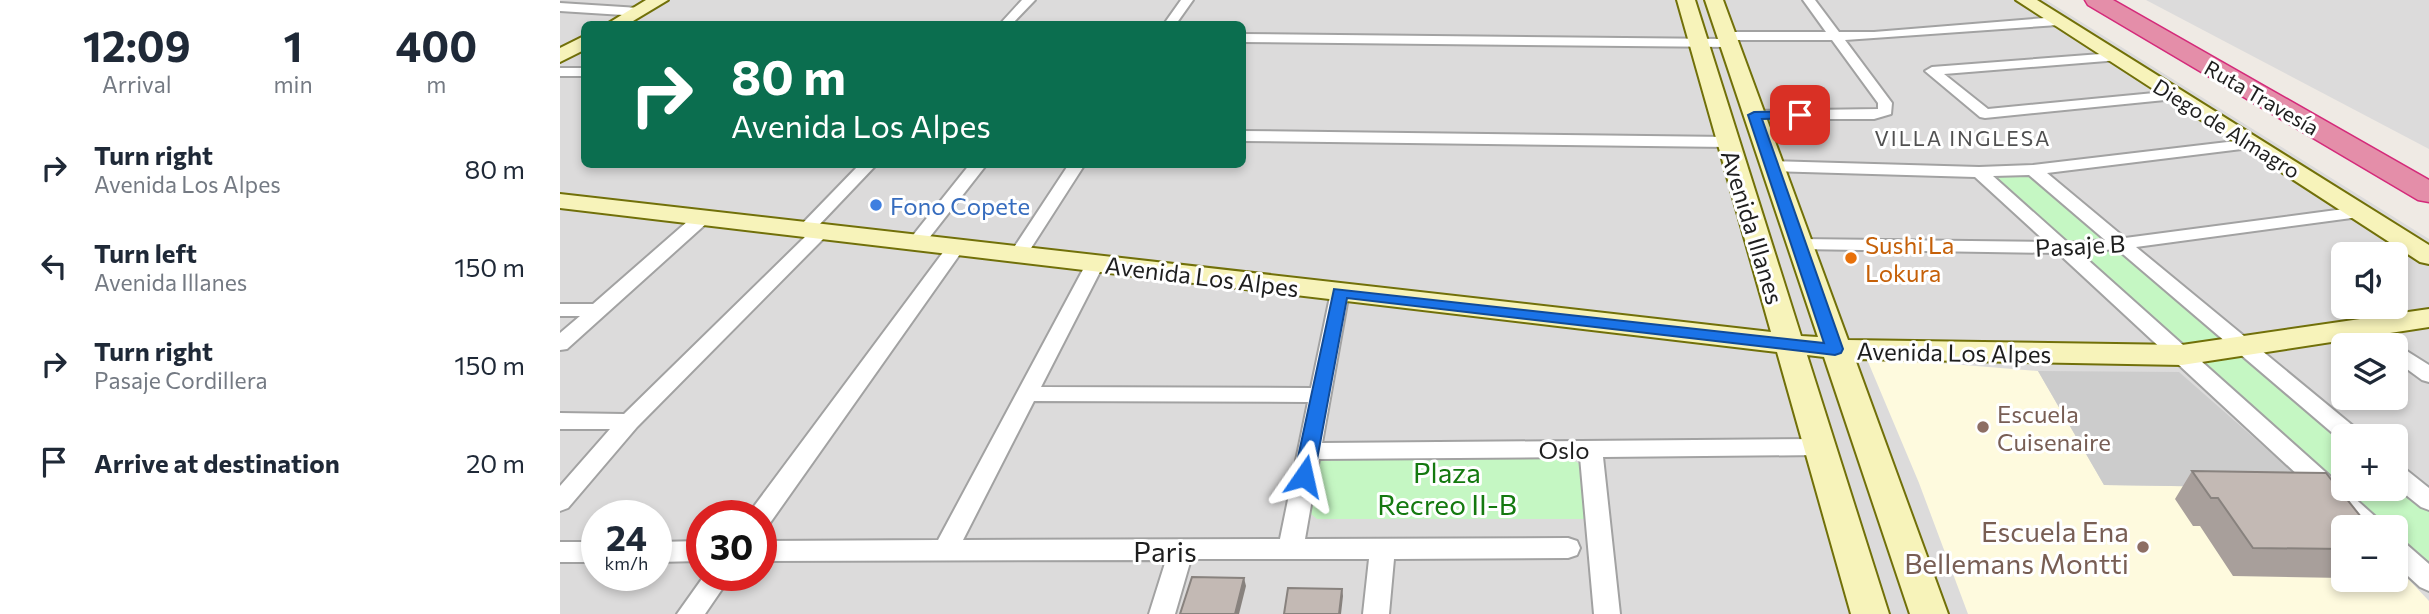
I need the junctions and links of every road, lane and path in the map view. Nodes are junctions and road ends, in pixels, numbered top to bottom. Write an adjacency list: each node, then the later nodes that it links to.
1 (659, 0): 11 (main road)
2 (1029, 0): 13 (street)
3 (1187, 0): 14 (street)
4 (1686, 0): 19 (main road, Avenida Illanes)
5 (1714, 0): 18 (main road, Avenida Illanes)
6 (1809, 0): 16 (street)
7 (2025, 0): 15 (main road, Diego de Almagro)
8 (2096, 0): 40 (highway, Ruta Travesía)
9 (2115, 0): 28 (highway, Ruta Travesía)
10 (560, 7): 11 (street)
11 (639, 12): 12 (main road)
12 (622, 21)
13 (1009, 21)
14 (1172, 21)
15 (2058, 21): 16 (street); 22 (main road, Diego de Almagro)
16 (1833, 37): 18 (street); 27 (street)
17 (1246, 38): 19 (street)
18 (1728, 39): 19 (street); 27 (main road, Avenida Illanes)
19 (1698, 43): 30 (main road, Avenida Illanes)
20 (581, 45): 21 (main road)
21 (560, 56)
22 (2114, 57): 25 (street); 26 (main road, Diego de Almagro)
23 (560, 72): 24 (street)
24 (581, 72)
25 (1932, 74): 26 (street)
26 (2175, 95): 31 (main road, Diego de Almagro)
27 (1754, 115): 32 (main road, Avenida Illanes)
28 (2344, 130): 33 (highway); 39 (highway, Ruta Travesía)
29 (1246, 136): 30 (street)
30 (1728, 142): 60 (main road, Avenida Illanes)
31 (2253, 144): 37 (street); 42 (main road, Diego de Almagro)
32 (1772, 166): 38 (street); 46 (main road, Avenida Illanes)
33 (2429, 167)
34 (866, 168): 44 (street)
35 (976, 168): 45 (street)
36 (1074, 168): 50 (street)
37 (2033, 170): 38 (street); 47 (street)
38 (1979, 172): 49 (street)
39 (2429, 178)
40 (2429, 193)
41 (560, 201): 43 (main road, Avenida Los Alpes)
42 (2359, 212): 47 (street, Pasaje B); 51 (main road, Diego de Almagro)
43 (702, 218): 44 (main road, Avenida Los Alpes); 55 (street)
44 (813, 230): 45 (main road, Avenida Los Alpes); 69 (street)
45 (916, 243): 48 (main road, Avenida Los Alpes)
46 (1799, 244): 49 (street, Pasaje B); 62 (main road, Avenida Illanes)
47 (2118, 244): 49 (street, Pasaje B); 61 (street)
48 (956, 247): 50 (main road, Avenida Los Alpes); 75 (street)
49 (2066, 248): 63 (street)
50 (1017, 255): 52 (main road, Avenida Los Alpes)
51 (2429, 256)
52 (1095, 264): 53 (main road, Avenida Los Alpes); 66 (street)
53 (1340, 292): 60 (main road, Avenida Los Alpes); 67 (street)
54 (560, 310): 55 (street)
55 (596, 310): 59 (street)
56 (2429, 318): 57 (main road, Avenida Los Alpes)
57 (2385, 333)
58 (2331, 340): 61 (main road, Avenida Los Alpes)
59 (560, 344)
60 (1788, 344): 62 (main road, Avenida Los Alpes); 71 (main road, Avenida Illanes)
61 (2242, 347): 63 (main road, Avenida Los Alpes); 70 (street)
62 (1835, 349): 63 (main road, Avenida Los Alpes); 95 (main road, Avenida Illanes)
63 (2182, 355): 78 (street)
64 (2408, 360): 65 (street)
65 (2429, 375)
66 (1027, 394): 67 (street); 83 (street)
67 (1320, 395): 73 (street)
68 (560, 421): 69 (street)
69 (629, 422): 77 (street)
70 (2335, 424)
71 (1819, 447): 72 (street, Oslo); 94 (main road, Avenida Illanes)
72 (1591, 449): 73 (street, Oslo); 93 (street)
73 (1309, 451): 80 (street)
74 (2408, 484): 76 (street)
75 (773, 500)
76 (2429, 501)
77 (560, 502)
78 (2358, 515)
79 (1568, 548): 81 (street, Paris)
80 (1290, 550): 81 (street, Paris); 84 (street, Paris)
81 (1382, 550): 92 (street)
82 (777, 551): 83 (street, Paris)
83 (945, 551): 84 (street, Paris)
84 (1181, 551): 91 (street)
85 (560, 552): 86 (street)
86 (581, 552)
87 (2408, 561): 88 (street)
88 (2429, 580)
89 (707, 591): 90 (street)
90 (690, 614)
91 (1162, 614)
92 (1376, 614)
93 (1607, 614)
94 (1870, 614)
95 (1929, 614)

